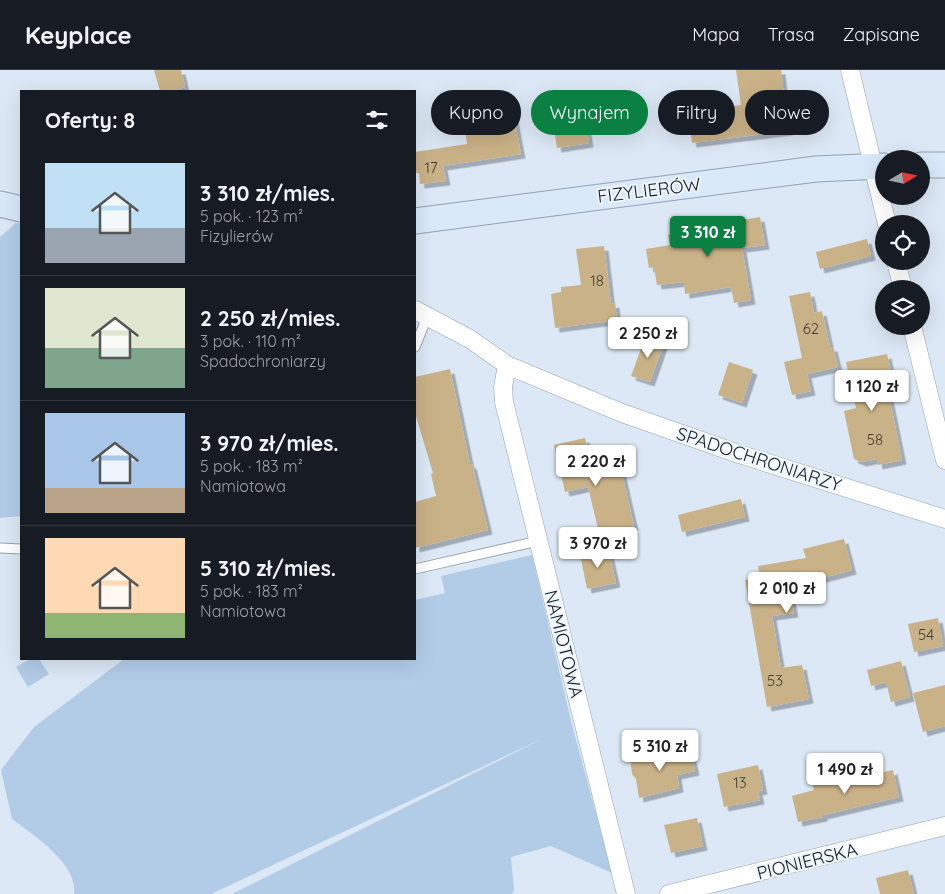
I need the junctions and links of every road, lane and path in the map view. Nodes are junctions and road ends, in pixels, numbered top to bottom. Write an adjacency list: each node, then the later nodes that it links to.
1 (850, 70): 2 (street)
2 (875, 156)
3 (945, 164): 4 (street)
4 (930, 165)
5 (875, 166): 8 (street, FIZYLIERÓW)
6 (0, 204): 7 (street)
7 (20, 209)
8 (416, 221)
9 (421, 313): 11 (lane); 12 (street, SPADOCHRONIARZY)
10 (914, 335): 13 (street)
11 (416, 341)
12 (507, 365): 14 (street, SPADOCHRONIARZY); 15 (street, NAMIOTOWA)
13 (945, 460)
14 (945, 519)
15 (538, 541): 18 (lane); 20 (street, NAMIOTOWA)
16 (0, 548): 17 (lane)
17 (20, 549)
18 (416, 569)
19 (945, 826): 21 (street, PIONIERSKA)
20 (626, 894)
21 (669, 894)

